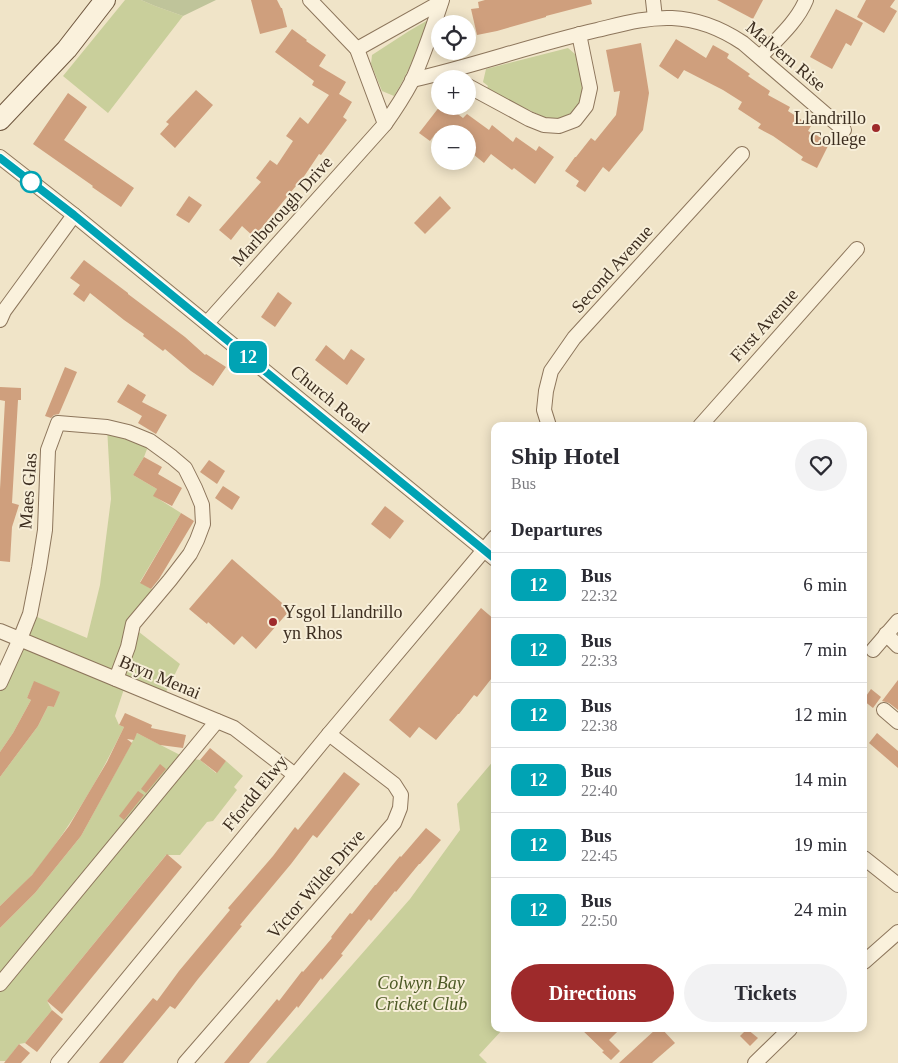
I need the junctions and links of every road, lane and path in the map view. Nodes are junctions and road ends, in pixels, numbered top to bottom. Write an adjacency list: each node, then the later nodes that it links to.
1 (105, 0): 14 (main road)
2 (310, 0): 8 (street)
3 (653, 0): 6 (street)
4 (806, 0): 9 (street)
5 (441, 1): 8 (street, Marlborough Drive); 12 (street, Marlborough Drive)
6 (655, 18): 7 (street, Malvern Rise); 9 (street, Malvern Rise)
7 (579, 34): 10 (street, Malvern Rise); 13 (street)
8 (357, 49): 15 (street)
9 (760, 57): 16 (street, Malvern Rise)
10 (468, 70)
11 (431, 78): 12 (street, Malvern Rise)
12 (412, 80): 15 (street, Marlborough Drive)
13 (476, 90)
14 (0, 120)
15 (385, 124): 22 (street, Marlborough Drive)
16 (844, 130)
17 (742, 154): 23 (street, Second Avenue)
18 (0, 158): 19 (street, Church Road)
19 (74, 215): 21 (street); 22 (street, Church Road)
20 (857, 249): 24 (street, First Avenue)
21 (0, 320)
22 (207, 323): 25 (street, Church Road)
23 (548, 422)
24 (704, 422)
25 (490, 554): 37 (street, Ffordd Elwy)
26 (898, 621): 28 (street)
27 (0, 631): 29 (street, Bryn Menai)
28 (886, 634): 30 (street); 31 (street)
29 (20, 639): 32 (street, Bryn Menai); 32 (street, Maes Glas); 33 (street)
30 (898, 646)
31 (873, 650)
32 (116, 679): 35 (street, Bryn Menai)
33 (0, 683)
34 (884, 710): 36 (street)
35 (217, 721): 38 (street, Bryn Menai); 43 (street)
36 (898, 722)
37 (329, 734): 38 (street, Ffordd Elwy); 46 (street, Victor Wilde Drive)
38 (295, 775): 45 (street, Ffordd Elwy)
39 (867, 860): 40 (street)
40 (898, 885)
41 (898, 932): 42 (street)
42 (867, 959)
43 (0, 984)
44 (787, 1032): 47 (street)
45 (58, 1063)
46 (185, 1063)
47 (756, 1063)

